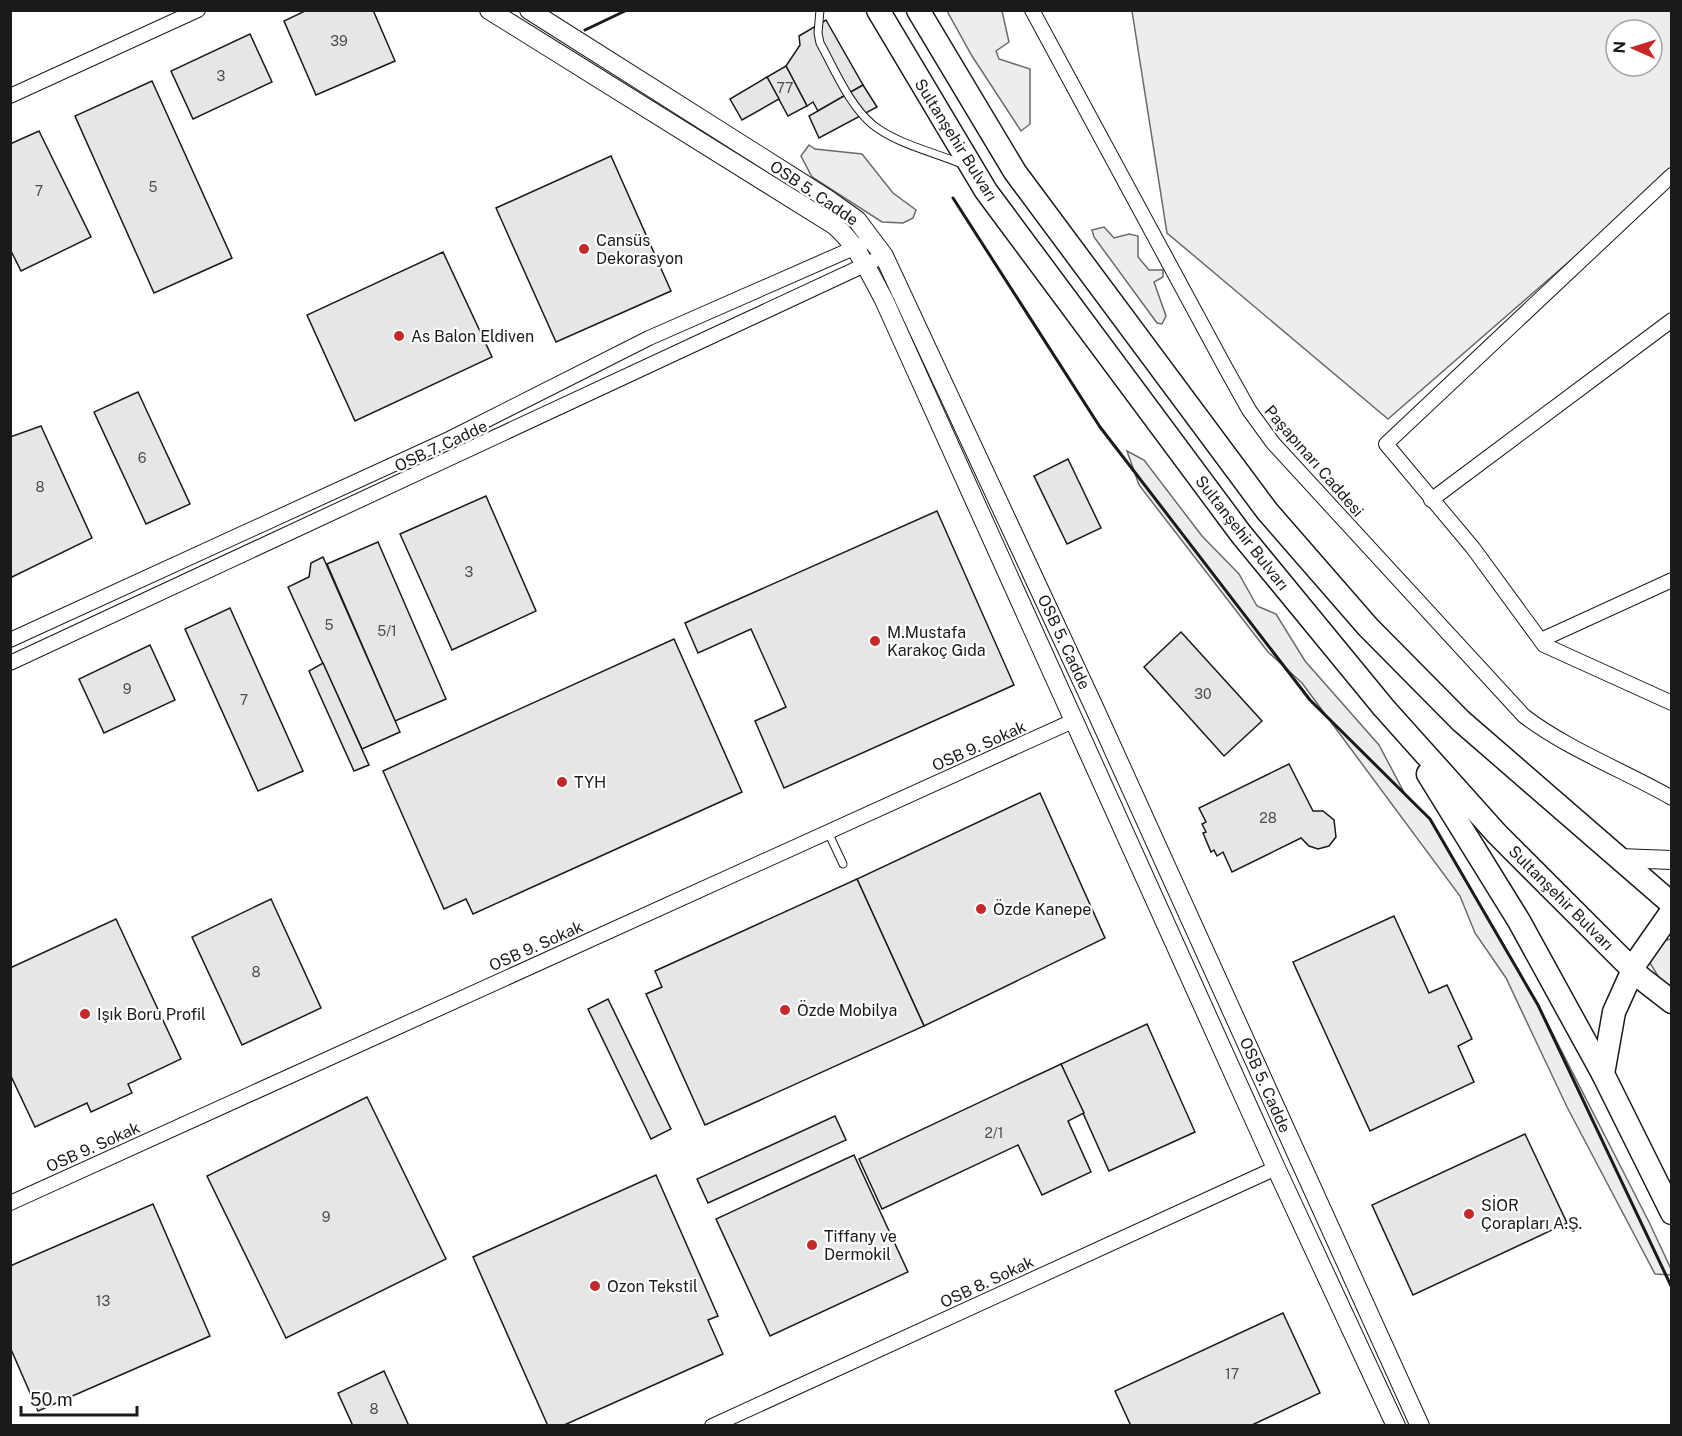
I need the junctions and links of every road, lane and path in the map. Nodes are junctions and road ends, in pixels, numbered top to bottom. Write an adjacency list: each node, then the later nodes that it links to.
1 (198, 10): 8 (street)
2 (489, 10): 12 (street)
3 (529, 10): 11 (street, OSB 5. Cadde)
4 (820, 10): 9 (lane)
5 (878, 10): 9 (main road, Sultanşehir Bulvarı)
6 (918, 10): 26 (main road, Sultanşehir Bulvarı)
7 (1032, 10): 24 (street, Paşapınarı Caddesi)
8 (10, 96)
9 (972, 168): 22 (main road, Sultanşehir Bulvarı)
10 (1671, 175): 16 (street)
11 (873, 239): 12 (street, OSB 7. Cadde); 13 (street, OSB 5. Cadde)
12 (855, 249): 14 (street); 18 (street, OSB 7. Cadde)
13 (884, 256): 14 (street, OSB 7. Cadde); 39 (street, OSB 5. Cadde)
14 (865, 266): 20 (street, OSB 7. Cadde); 23 (street)
15 (1671, 320): 16 (street)
16 (1431, 500): 19 (street)
17 (1671, 579): 19 (street)
18 (10, 640)
19 (1541, 640): 21 (street)
20 (10, 663)
21 (1671, 703)
22 (1384, 708): 31 (main road, Sultanşehir Bulvarı); 33 (main road)
23 (1076, 720): 25 (street, OSB 9. Sokak); 34 (street)
24 (1671, 798)
25 (828, 832): 28 (lane); 35 (street, OSB 9. Sokak)
26 (1619, 858): 27 (street); 29 (main road, Sultanşehir Bulvarı)
27 (1671, 860)
28 (843, 864)
29 (1671, 904)
30 (1671, 911): 31 (main road)
31 (1633, 970): 32 (main road, Sultanşehir Bulvarı); 33 (main road)
32 (1671, 1002)
33 (1603, 1074): 36 (main road)
34 (1276, 1168): 37 (street, OSB 8. Sokak); 38 (street)
35 (10, 1203)
36 (1671, 1213)
37 (712, 1425)
38 (1396, 1425)
39 (1420, 1425)

